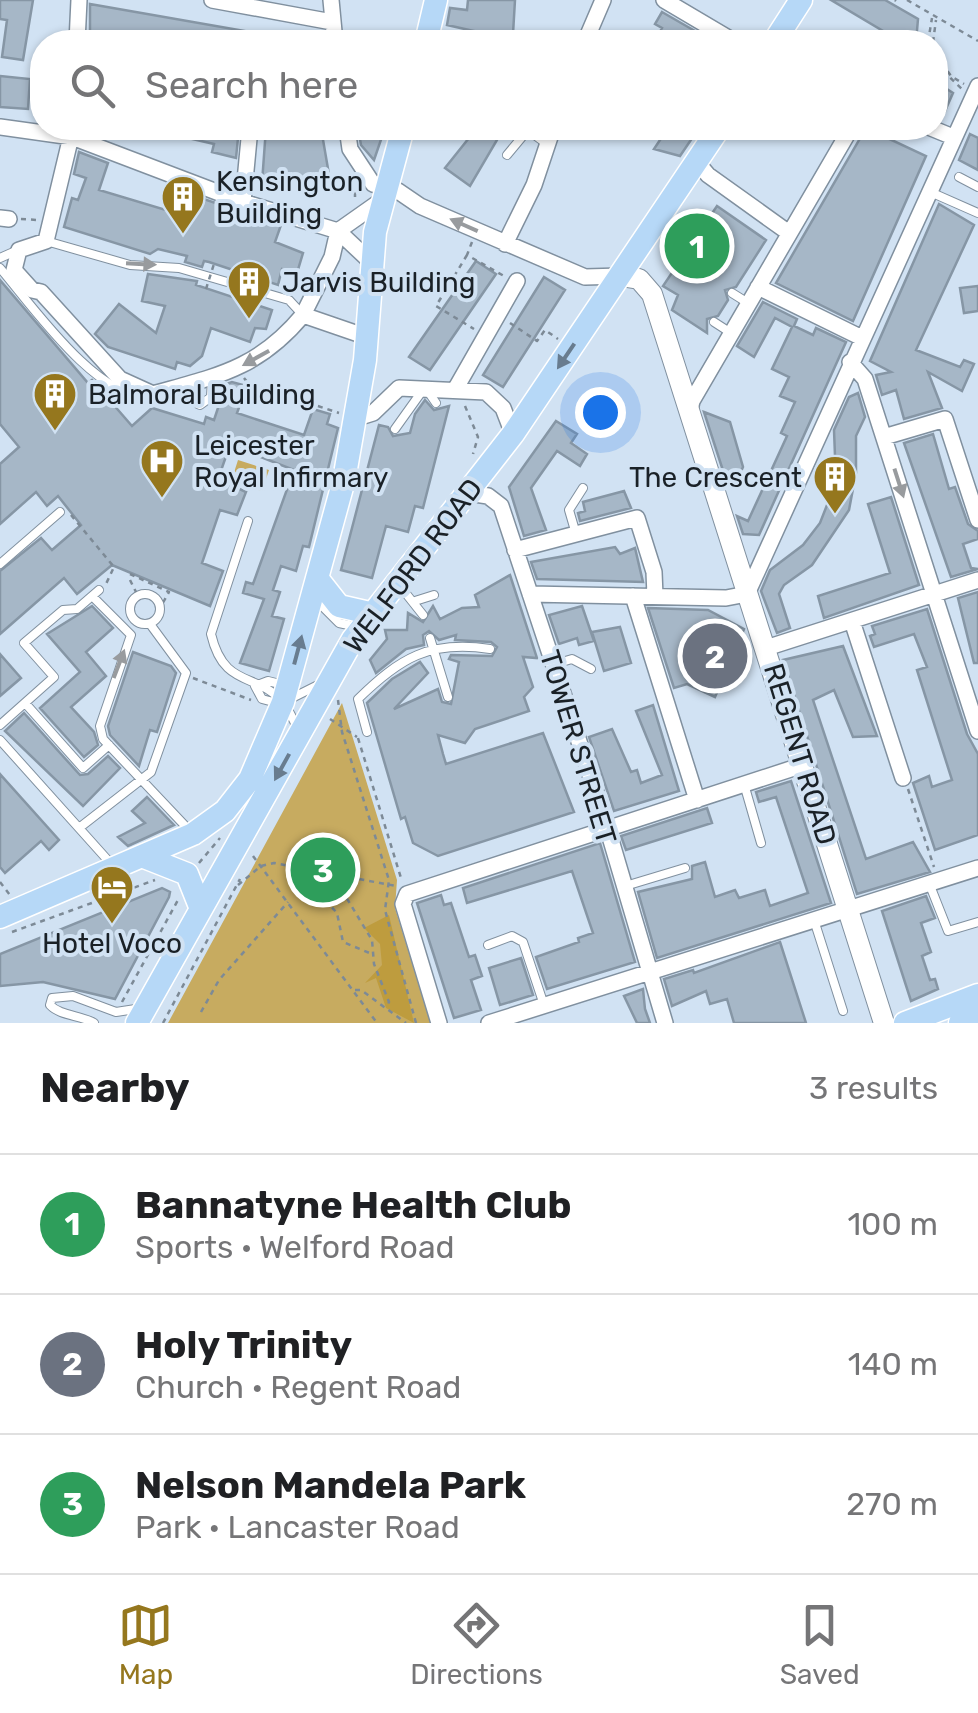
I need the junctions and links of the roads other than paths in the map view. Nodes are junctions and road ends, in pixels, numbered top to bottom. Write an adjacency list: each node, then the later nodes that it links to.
1 (79, 0): 9 (street)
2 (212, 0): 8 (street)
3 (331, 0): 8 (street)
4 (436, 0): 11 (main road)
5 (604, 0): 12 (street)
6 (664, 0): 13 (street)
7 (801, 0): 14 (main road)
8 (332, 22): 10 (street)
9 (78, 30)
10 (333, 30)
11 (429, 30)
12 (590, 30)
13 (715, 30)
14 (782, 30)
15 (972, 92): 19 (street)
16 (0, 126): 17 (street)
17 (30, 128)
18 (948, 135): 19 (street)
19 (953, 137): 33 (street)
20 (70, 140): 39 (street)
21 (92, 140): 35 (street)
22 (249, 140): 35 (street)
23 (349, 140): 34 (street)
24 (400, 140): 34 (main road)
25 (518, 140): 29 (lane)
26 (548, 140): 40 (street)
27 (711, 140): 30 (main road, WELFORD ROAD)
28 (844, 140): 38 (street)
29 (506, 156)
30 (697, 162): 38 (street); 45 (main road, WELFORD ROAD)
31 (959, 177): 32 (lane)
32 (978, 187)
33 (928, 191): 36 (lane); 54 (street)
34 (384, 194): 37 (street); 40 (street, one-way to 34); 43 (main road)
35 (243, 202): 37 (street)
36 (978, 213)
37 (338, 231): 43 (street); 50 (street)
38 (788, 233): 47 (street)
39 (46, 241): 41 (street); 50 (lane, one-way to 50)
40 (506, 244): 45 (street)
41 (19, 250): 42 (lane); 60 (street)
42 (0, 258)
43 (372, 263): 53 (main road)
44 (0, 268): 60 (lane)
45 (621, 276): 56 (street, REGENT ROAD); 65 (main road, WELFORD ROAD, one-way to 65)
46 (516, 282): 59 (street)
47 (758, 287): 49 (street); 54 (street)
48 (732, 293): 49 (lane)
49 (748, 303): 52 (street)
50 (303, 315): 53 (street); 60 (street, one-way to 60)
51 (714, 322): 52 (lane)
52 (731, 333): 57 (street)
53 (367, 337): 63 (main road)
54 (860, 338): 55 (street)
55 (850, 362): 66 (street); 79 (street)
56 (675, 374): 57 (street); 62 (street, REGENT ROAD)
57 (704, 380): 62 (street)
58 (424, 387): 59 (street); 61 (lane); 63 (street); 64 (lane)
59 (456, 388): 65 (street)
60 (153, 394)
61 (436, 403)
62 (689, 416): 79 (street, REGENT ROAD)
63 (357, 418): 77 (main road)
64 (395, 429)
65 (513, 434): 68 (main road, WELFORD ROAD)
66 (884, 437): 70 (street); 80 (street, one-way to 80)
67 (583, 488): 72 (lane)
68 (468, 492): 73 (street, TOWER STREET); 76 (main road, WELFORD ROAD)
69 (60, 512): 74 (lane)
70 (978, 520)
71 (248, 522): 95 (lane)
72 (576, 534): 73 (street); 83 (street)
73 (515, 550): 78 (street, TOWER STREET)
74 (0, 564)
75 (978, 580): 80 (street)
76 (397, 583): 84 (lane); 86 (main road, WELFORD ROAD)
77 (315, 586): 86 (main road); 98 (main road, one-way to 77)
78 (530, 594): 82 (street); 93 (street, TOWER STREET)
79 (747, 594): 83 (street); 90 (street, REGENT ROAD)
80 (935, 594): 87 (street); 97 (street)
81 (434, 595): 84 (lane)
82 (633, 596): 83 (street); 111 (street)
83 (656, 596)
84 (415, 601): 85 (lane)
85 (422, 615)
86 (368, 621): 96 (main road, WELFORD ROAD)
87 (852, 621): 90 (street); 108 (street)
88 (150, 624): 88 (lane); 109 (lane)
89 (430, 638): 91 (lane)
90 (766, 648): 107 (street, REGENT ROAD)
91 (434, 650): 92 (lane); 99 (lane); 103 (lane)
92 (490, 650)
93 (553, 664): 94 (lane); 113 (street, TOWER STREET)
94 (591, 669)
95 (255, 686): 98 (lane); 98 (lane)
96 (332, 687): 98 (lane); 104 (main road, WELFORD ROAD)
97 (972, 690): 102 (street)
98 (286, 694): 104 (lane); 114 (main road)
99 (448, 697)
100 (25, 703): 101 (lane); 106 (lane); 106 (lane, one-way to 100)
101 (0, 724)
102 (978, 731)
103 (366, 732)
104 (300, 733): 122 (main road, WELFORD ROAD, one-way to 122)
105 (0, 740): 112 (lane)
106 (109, 745): 109 (lane)
107 (804, 765): 110 (street); 123 (street, REGENT ROAD)
108 (903, 778)
109 (143, 780): 112 (lane); 114 (lane)
110 (744, 784): 111 (street); 115 (lane)
111 (697, 800): 113 (street)
112 (79, 828): 119 (lane)
113 (606, 829): 121 (street, TOWER STREET); 138 (street)
114 (193, 834): 116 (main road)
115 (761, 843)
116 (144, 857): 119 (main road); 122 (main road)
117 (684, 868): 121 (lane)
118 (978, 868): 120 (street)
119 (116, 869): 124 (main road)
120 (934, 882): 123 (street); 126 (lane)
121 (622, 887): 128 (street, TOWER STREET)
122 (201, 909): 135 (main road, WELFORD ROAD)
123 (848, 909): 125 (street); 141 (street, REGENT ROAD)
124 (0, 917)
125 (814, 920): 128 (street); 133 (lane)
126 (978, 922)
127 (488, 945): 132 (lane)
128 (649, 972): 132 (street); 140 (street, TOWER STREET)
129 (94, 990): 131 (lane)
130 (978, 995): 142 (main road)
131 (88, 1002): 134 (lane); 134 (lane); 135 (lane)
132 (544, 1005): 139 (street)
133 (843, 1012)
134 (81, 1015): 137 (lane)
135 (141, 1016)
136 (978, 1016): 143 (main road)
137 (94, 1023)
138 (440, 1023)
139 (489, 1023)
140 (666, 1023)
141 (884, 1023)
142 (905, 1023)
143 (960, 1023)

